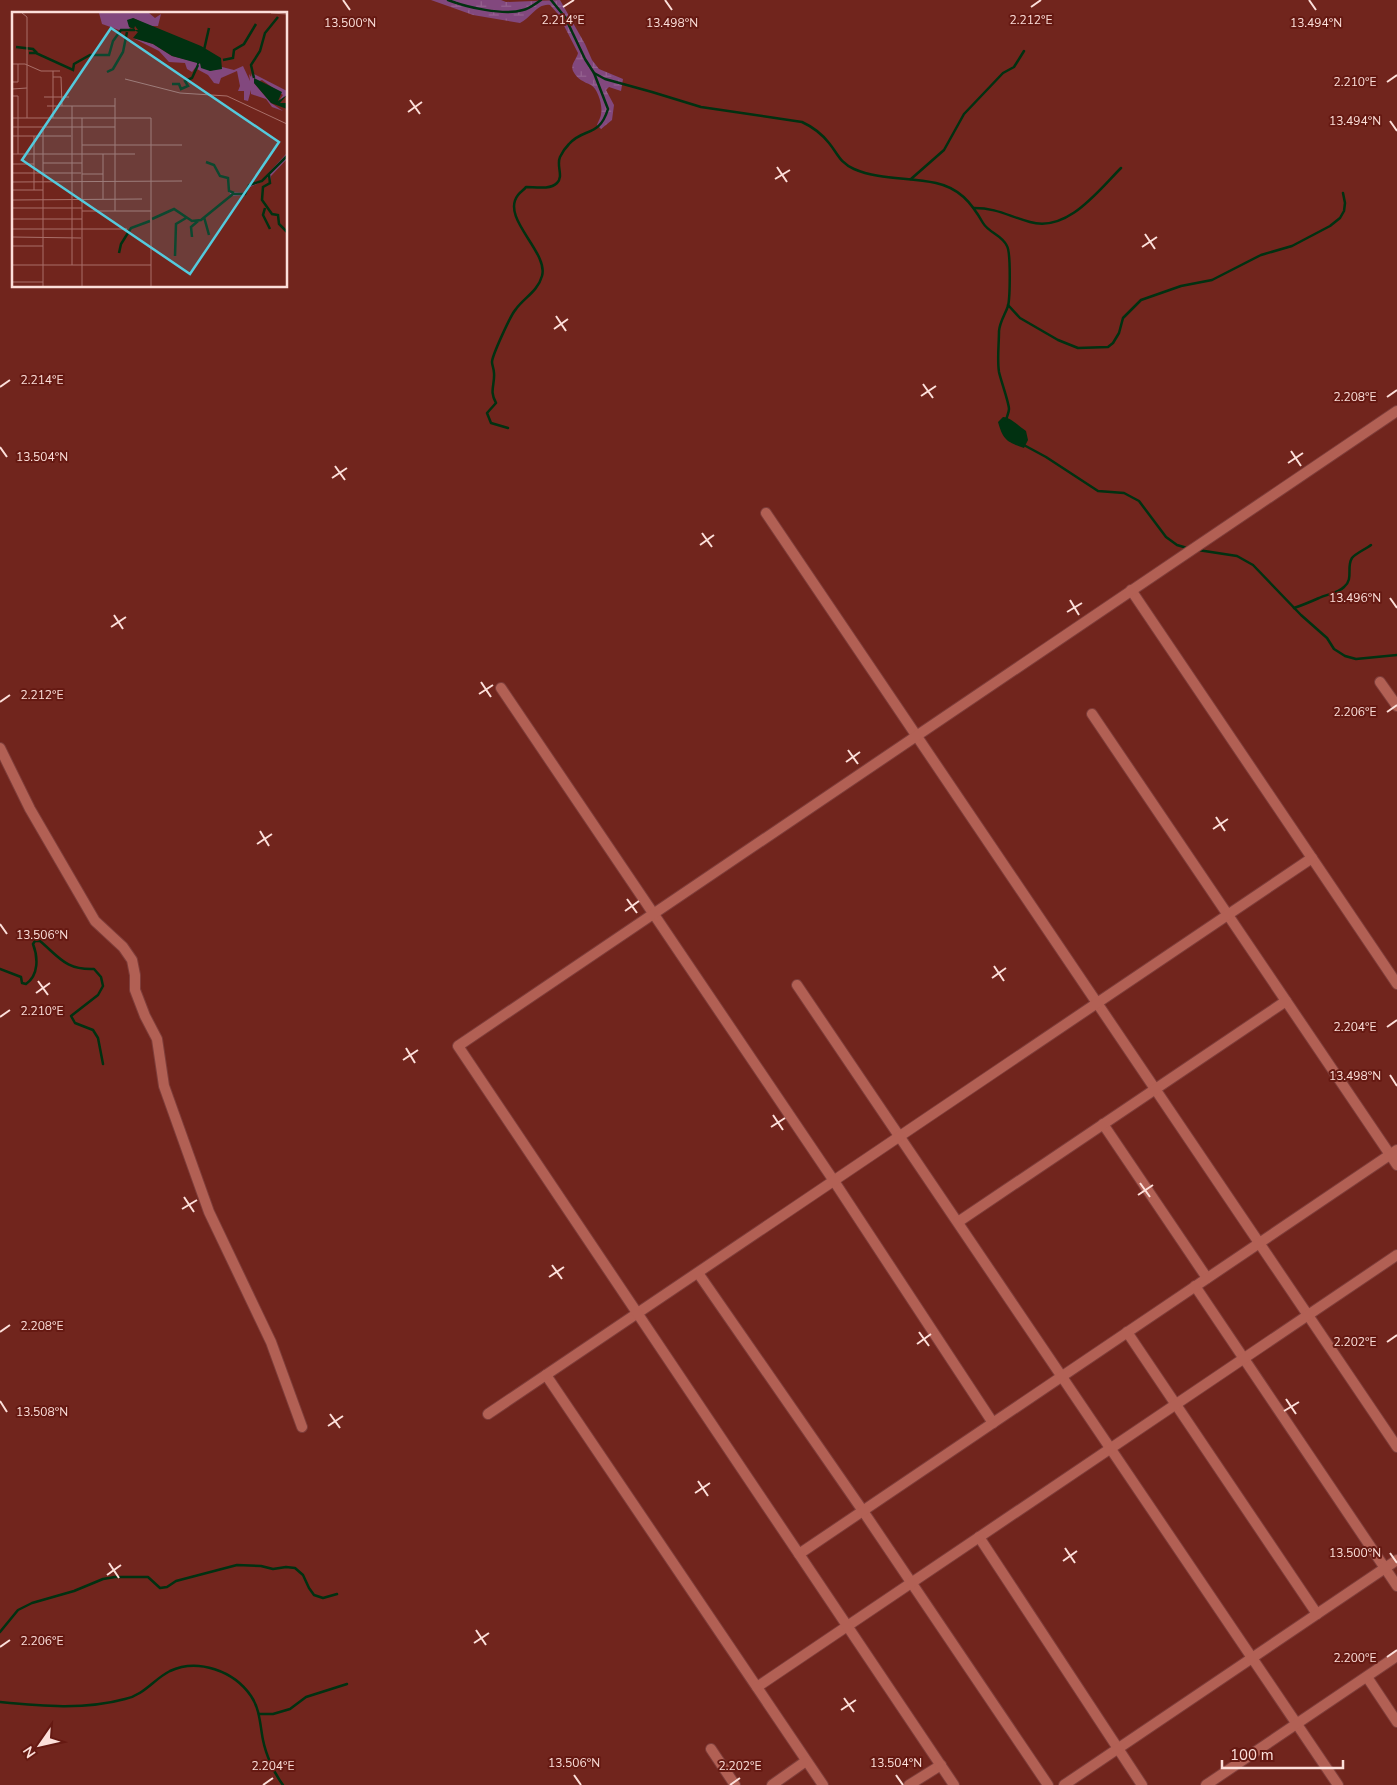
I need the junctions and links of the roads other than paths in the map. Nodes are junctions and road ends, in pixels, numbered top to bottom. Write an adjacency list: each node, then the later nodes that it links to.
1 (1397, 411): 3 (street)
2 (766, 513): 8 (street)
3 (1131, 590): 8 (street); 10 (street)
4 (1380, 682): 6 (street)
5 (501, 688): 11 (street)
6 (1397, 706)
7 (1092, 714): 12 (street)
8 (916, 736): 11 (street); 16 (street)
9 (0, 748): 38 (street)
10 (1312, 858): 12 (street); 14 (street)
11 (653, 913): 22 (street); 29 (street)
12 (1228, 915): 15 (street); 16 (street)
13 (797, 984): 19 (street)
14 (1397, 984)
15 (1286, 1001): 17 (street); 20 (street)
16 (1097, 1003): 17 (street); 19 (street)
17 (1155, 1089): 18 (street); 24 (street)
18 (1103, 1124): 23 (street); 27 (street)
19 (900, 1136): 22 (street); 23 (street)
20 (1394, 1152): 21 (street); 24 (street)
21 (1397, 1165)
22 (834, 1181): 26 (street); 37 (street)
23 (958, 1222): 34 (street)
24 (1259, 1243): 27 (street); 30 (street)
25 (1397, 1255): 30 (street)
26 (698, 1273): 29 (street); 41 (street)
27 (1207, 1278): 28 (street)
28 (1195, 1286): 31 (street); 32 (street)
29 (638, 1314): 33 (street); 43 (street)
30 (1308, 1315): 32 (street); 39 (street)
31 (1127, 1332): 34 (street); 35 (street)
32 (1244, 1358): 35 (street); 45 (street)
33 (546, 1375): 36 (street); 53 (street)
34 (1062, 1376): 37 (street); 40 (street)
35 (1176, 1404): 40 (street); 48 (street)
36 (488, 1414)
37 (993, 1423): 41 (street)
38 (302, 1427)
39 (1397, 1447)
40 (1111, 1448): 42 (street); 51 (street)
41 (863, 1511): 43 (street); 46 (street)
42 (979, 1537): 46 (street); 57 (street)
43 (799, 1554): 49 (street)
44 (1397, 1560): 45 (street)
45 (1385, 1568): 47 (street); 48 (street)
46 (912, 1583): 49 (street); 65 (street)
47 (1397, 1586)
48 (1317, 1614): 51 (street)
49 (848, 1626): 53 (street); 59 (street)
50 (1397, 1656): 52 (street)
51 (1252, 1658): 55 (street); 57 (street)
52 (1367, 1677): 54 (street); 55 (street)
53 (757, 1687): 58 (street)
54 (1397, 1722)
55 (1297, 1724): 68 (street); 69 (street)
56 (711, 1749): 60 (street)
57 (1118, 1749): 66 (street); 67 (street)
58 (806, 1761): 61 (street); 62 (street)
59 (941, 1765): 63 (street); 64 (street)
60 (735, 1785)
61 (772, 1785)
62 (823, 1785)
63 (909, 1785)
64 (954, 1785)
65 (1048, 1785)
66 (1064, 1785)
67 (1142, 1785)
68 (1206, 1785)
69 (1338, 1785)

